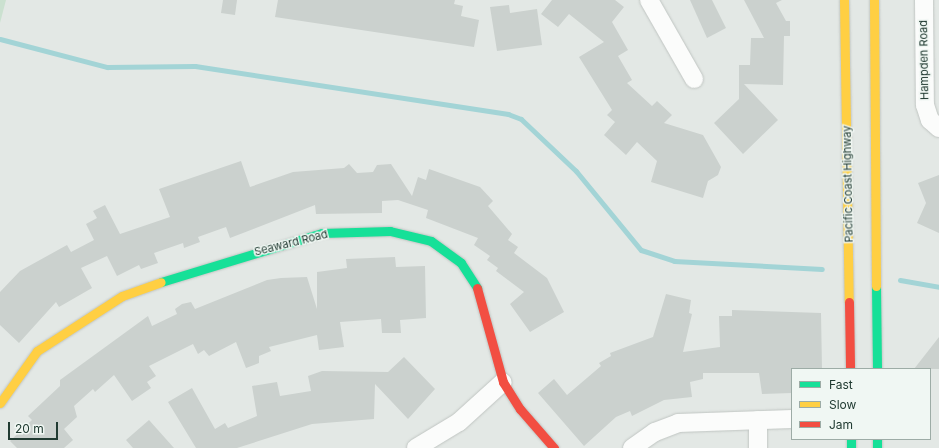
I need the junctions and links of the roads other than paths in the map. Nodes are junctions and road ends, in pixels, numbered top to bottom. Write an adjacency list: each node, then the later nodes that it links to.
1 (649, 0): 5 (street)
2 (844, 0): 7 (main road, Pacific Coast Highway)
3 (874, 0): 8 (main road)
4 (924, 0): 6 (street, Hampden Road)
5 (694, 79)
6 (934, 124)
7 (850, 368)
8 (877, 368)
9 (503, 382): 10 (main road, Seaward Road); 14 (street); 15 (main road, Seaward Road)
10 (0, 404)
11 (791, 419): 12 (street)
12 (758, 420): 16 (street); 17 (street)
13 (863, 440): 18 (street)
14 (416, 448)
15 (554, 448)
16 (632, 448)
17 (758, 448)
18 (876, 448)

